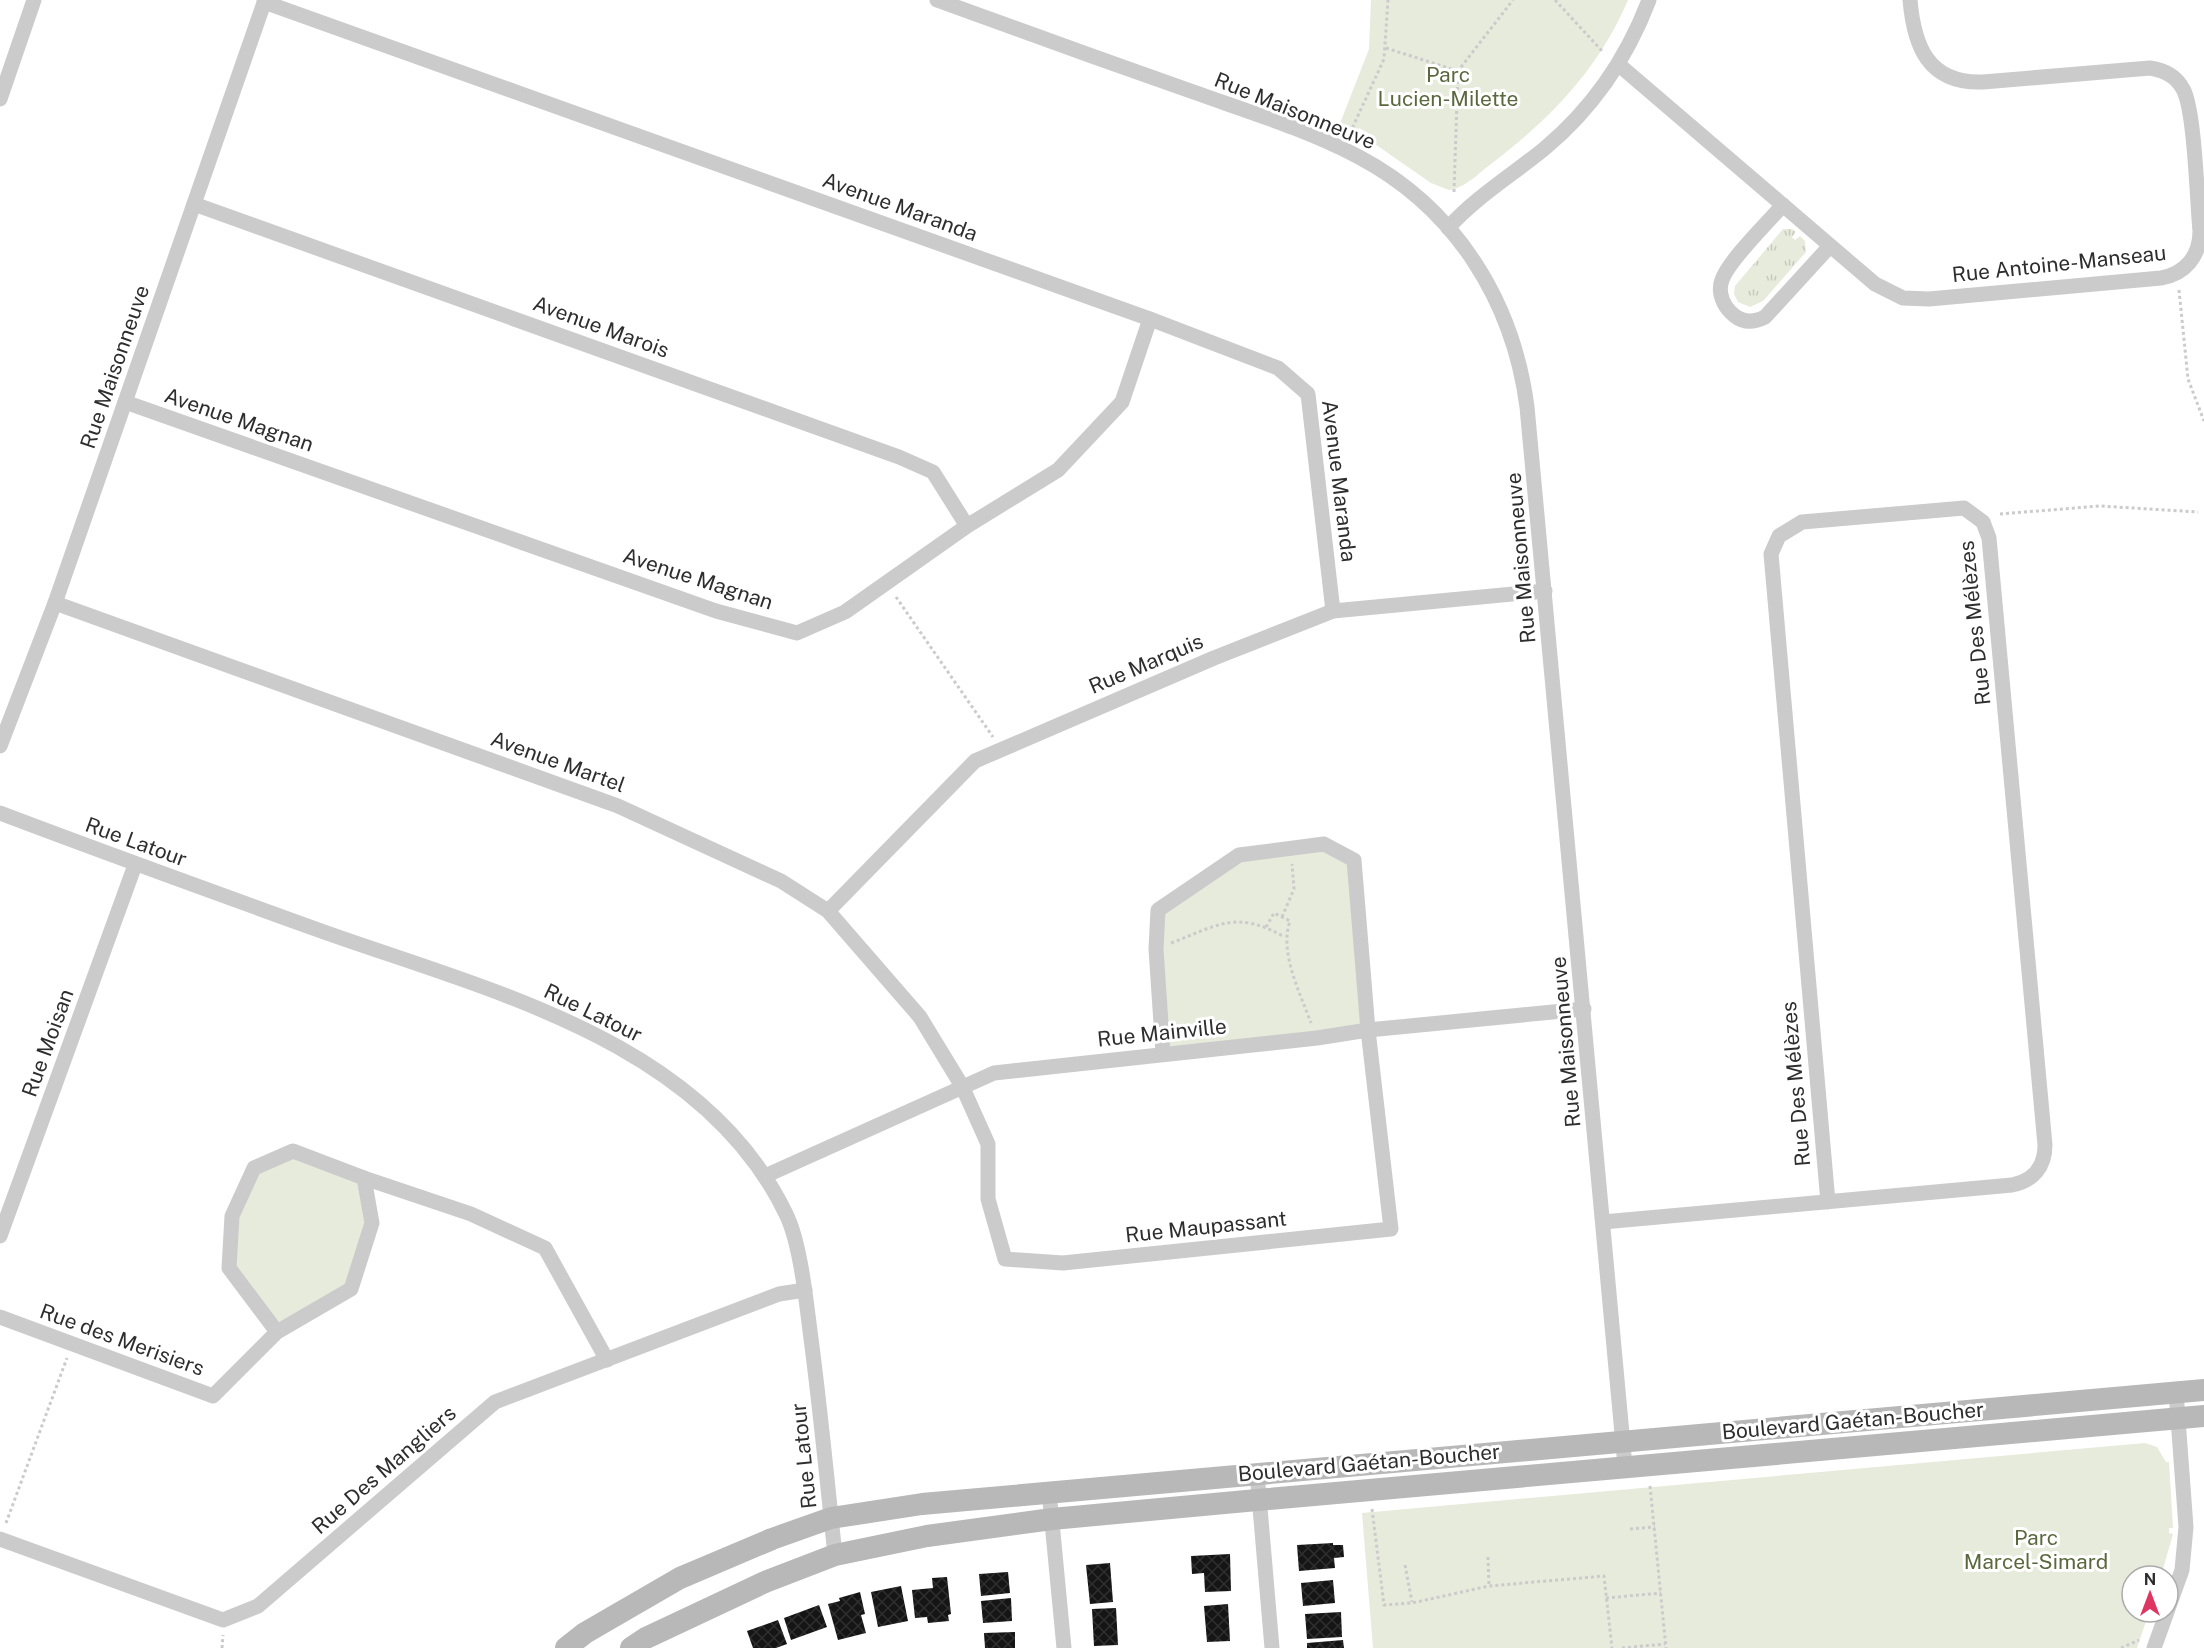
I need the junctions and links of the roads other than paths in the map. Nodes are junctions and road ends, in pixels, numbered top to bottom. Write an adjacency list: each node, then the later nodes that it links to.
1 (34, 0): 7 (street)
2 (937, 0): 10 (street, Rue Maisonneuve)
3 (1649, 0): 6 (street)
4 (1910, 0): 11 (street, Rue Antoine-Manseau)
5 (264, 1): 8 (street, Rue Maisonneuve); 12 (street, Avenue Maranda)
6 (1618, 64): 9 (street, Rue Antoine-Manseau); 10 (street)
7 (0, 99)
8 (194, 204): 13 (street, Rue Maisonneuve); 14 (street, Avenue Marois)
9 (1783, 205): 11 (street, Rue Antoine-Manseau); 11 (street)
10 (1448, 228): 15 (street, Rue Maisonneuve)
11 (1830, 246)
12 (1150, 319): 14 (street, Avenue Magnan); 17 (street, Avenue Maranda)
13 (125, 402): 14 (street, Avenue Magnan); 16 (street, Rue Maisonneuve)
14 (967, 526)
15 (1545, 591): 17 (street, Rue Marquis); 22 (street, Rue Maisonneuve)
16 (55, 603): 18 (street, Rue Maisonneuve); 21 (street, Avenue Martel)
17 (1333, 610): 21 (street, Rue Marquis)
18 (0, 746)
19 (0, 813): 20 (street, Rue Latour)
20 (135, 865): 26 (street, Rue Latour); 30 (street, Rue Moisan)
21 (828, 911): 25 (street, Avenue Martel)
22 (1584, 1010): 23 (street, Rue Mainville); 29 (street, Rue Maisonneuve)
23 (1368, 1030): 24 (street, Rue Mainville); 24 (street); 25 (street, Rue Maupassant)
24 (1163, 1053): 25 (street, Rue Mainville)
25 (962, 1086): 26 (street, Rue Mainville)
26 (765, 1176): 31 (street, Rue Latour)
27 (364, 1178): 33 (street, Rue des Merisiers); 33 (street); 34 (street)
28 (1828, 1202): 28 (street, Rue Des Mélèzes); 29 (street, Rue Des Mélèzes)
29 (1603, 1222): 39 (street, Rue Maisonneuve)
30 (0, 1236)
31 (805, 1290): 34 (street, Rue Des Mangliers); 44 (street, Rue Latour)
32 (0, 1317): 33 (street, Rue des Merisiers)
33 (277, 1332)
34 (607, 1360): 46 (street, Rue Des Mangliers)
35 (2204, 1390): 36 (street, Boulevard Gaétan-Boucher)
36 (2176, 1392): 38 (street); 39 (street, Boulevard Gaétan-Boucher)
37 (2204, 1416): 38 (street, Boulevard Gaétan-Boucher)
38 (2179, 1418): 40 (street, Boulevard Gaétan-Boucher); 48 (street)
39 (1623, 1440): 40 (street, Rue Maisonneuve); 41 (street, Boulevard Gaétan-Boucher)
40 (1624, 1466): 43 (street, Boulevard Gaétan-Boucher)
41 (1257, 1473): 42 (street, Boulevard Gaétan-Boucher); 43 (street)
42 (1049, 1491): 44 (street, Boulevard Gaétan-Boucher); 45 (street)
43 (1257, 1500): 45 (street, Boulevard Gaétan-Boucher); 53 (street)
44 (831, 1518): 47 (street, Rue Latour); 50 (street, Boulevard Gaétan-Boucher)
45 (1052, 1519): 47 (street, Boulevard Gaétan-Boucher); 52 (street)
46 (2, 1534)
47 (835, 1555): 51 (street, Boulevard Gaétan-Boucher)
48 (2180, 1576)
49 (2163, 1624): 54 (street)
50 (566, 1648)
51 (631, 1648)
52 (1064, 1648)
53 (1272, 1648)
54 (2154, 1648)

